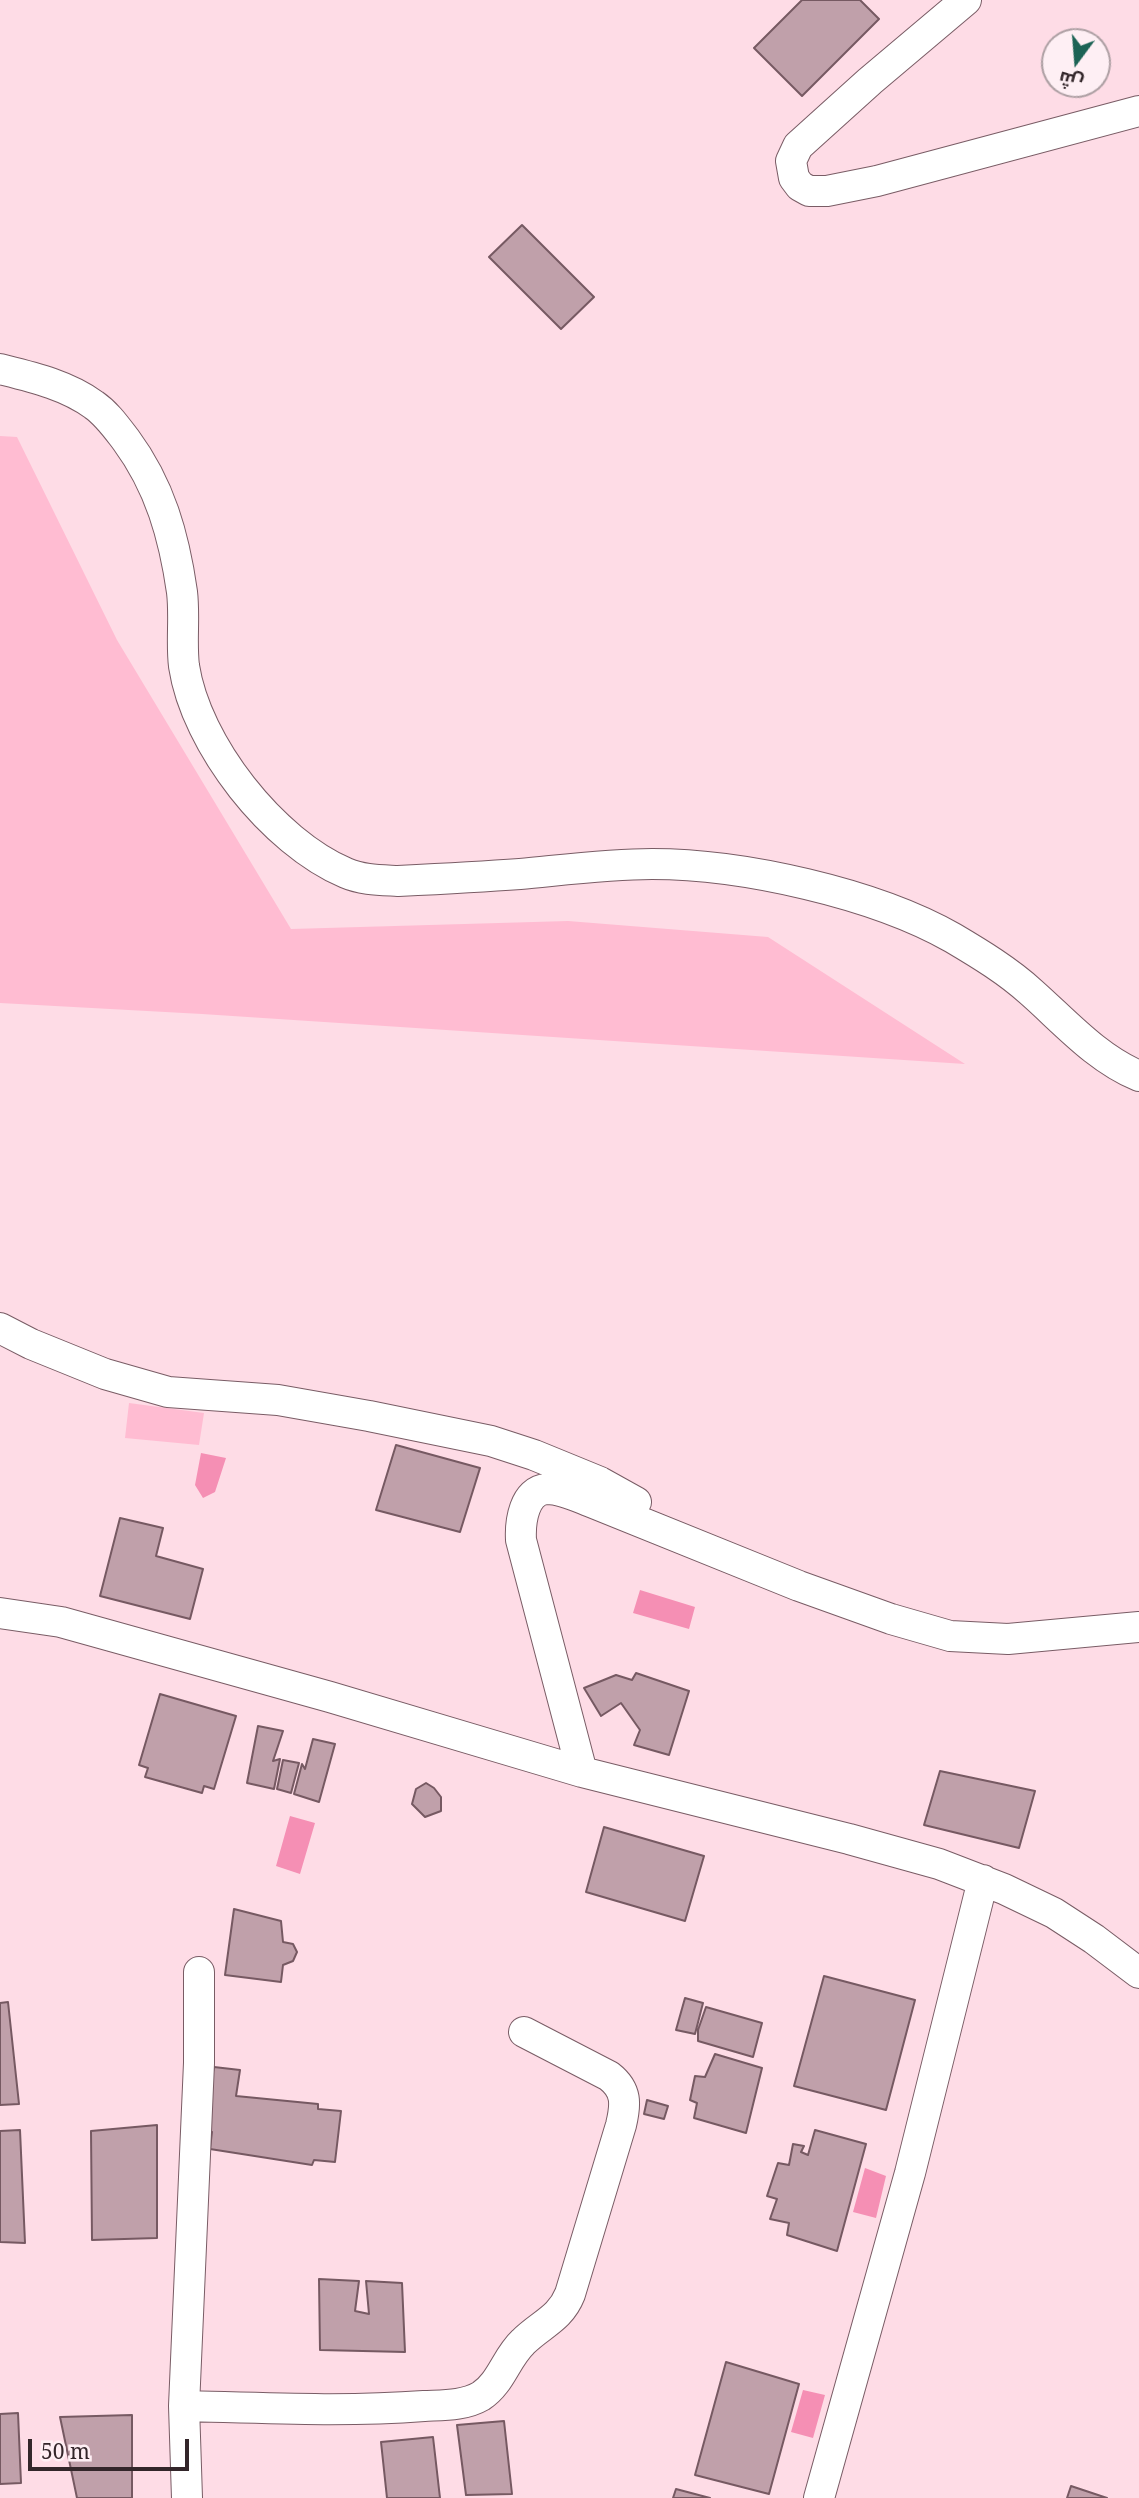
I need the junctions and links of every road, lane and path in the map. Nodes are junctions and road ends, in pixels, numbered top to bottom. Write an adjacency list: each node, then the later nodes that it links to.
1 (966, 0): 2 (street)
2 (1139, 111)
3 (0, 369): 4 (street)
4 (1139, 1076)
5 (0, 1328): 6 (street)
6 (682, 1540): 8 (street); 9 (street)
7 (0, 1613): 9 (street)
8 (1139, 1627)
9 (582, 1772): 10 (street)
10 (983, 1880): 12 (street); 16 (street)
11 (199, 1972): 14 (street)
12 (1139, 1973)
13 (524, 2032): 14 (street)
14 (184, 2406): 15 (street)
15 (187, 2498)
16 (819, 2498)

